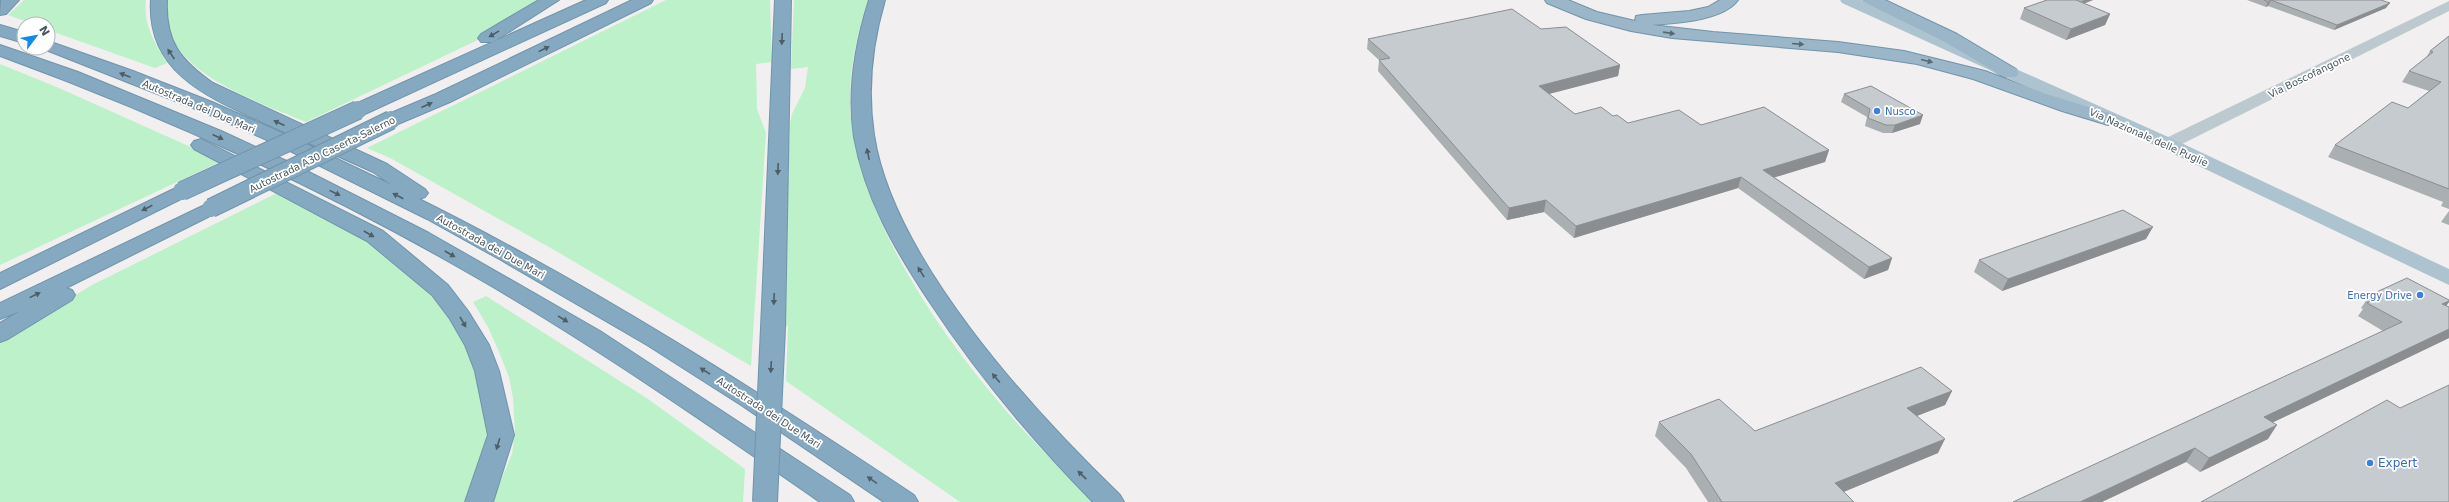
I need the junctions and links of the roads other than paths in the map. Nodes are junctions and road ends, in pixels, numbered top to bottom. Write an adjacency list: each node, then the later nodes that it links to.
1 (11, 0): 13 (highway)
2 (159, 0): 29 (highway, one-way to 2)
3 (551, 0): 23 (highway, one-way to 23)
4 (600, 0): 23 (highway)
5 (645, 0): 26 (highway, Autostrada A30 Caserta-Salerno, one-way to 5, bridge)
6 (783, 0): 33 (highway, one-way to 33, bridge)
7 (877, 0): 36 (highway, one-way to 7)
8 (1553, 0): 14 (highway)
9 (1730, 0): 14 (highway)
10 (1848, 0): 22 (main road, Via Nazionale delle Puglie)
11 (1872, 0): 22 (highway)
12 (2449, 5): 25 (street, Via Boscofangone)
13 (0, 10)
14 (1603, 18): 24 (highway, one-way to 24)
15 (0, 30): 16 (highway)
16 (16, 35)
17 (0, 50): 18 (highway, Autostrada dei Due Mari)
18 (16, 52)
19 (46, 56): 32 (highway, one-way to 32)
20 (46, 56): 34 (highway, Autostrada dei Due Mari, one-way to 34)
21 (49, 56): 29 (highway, Autostrada dei Due Mari, one-way to 21)
22 (2010, 73): 24 (main road, Via Nazionale delle Puglie)
23 (389, 96): 28 (highway, one-way to 28, bridge)
24 (2108, 119): 25 (main road, Via Nazionale delle Puglie)
25 (2168, 144): 27 (main road, Via Nazionale delle Puglie)
26 (180, 224): 30 (highway, Autostrada A30 Caserta-Salerno, one-way to 26); 31 (highway)
27 (2449, 278)
28 (0, 282)
29 (580, 295): 35 (highway, Autostrada dei Due Mari, one-way to 29)
30 (0, 312)
31 (0, 334)
32 (479, 502)
33 (764, 502)
34 (840, 502)
35 (904, 502)
36 (1110, 502)

